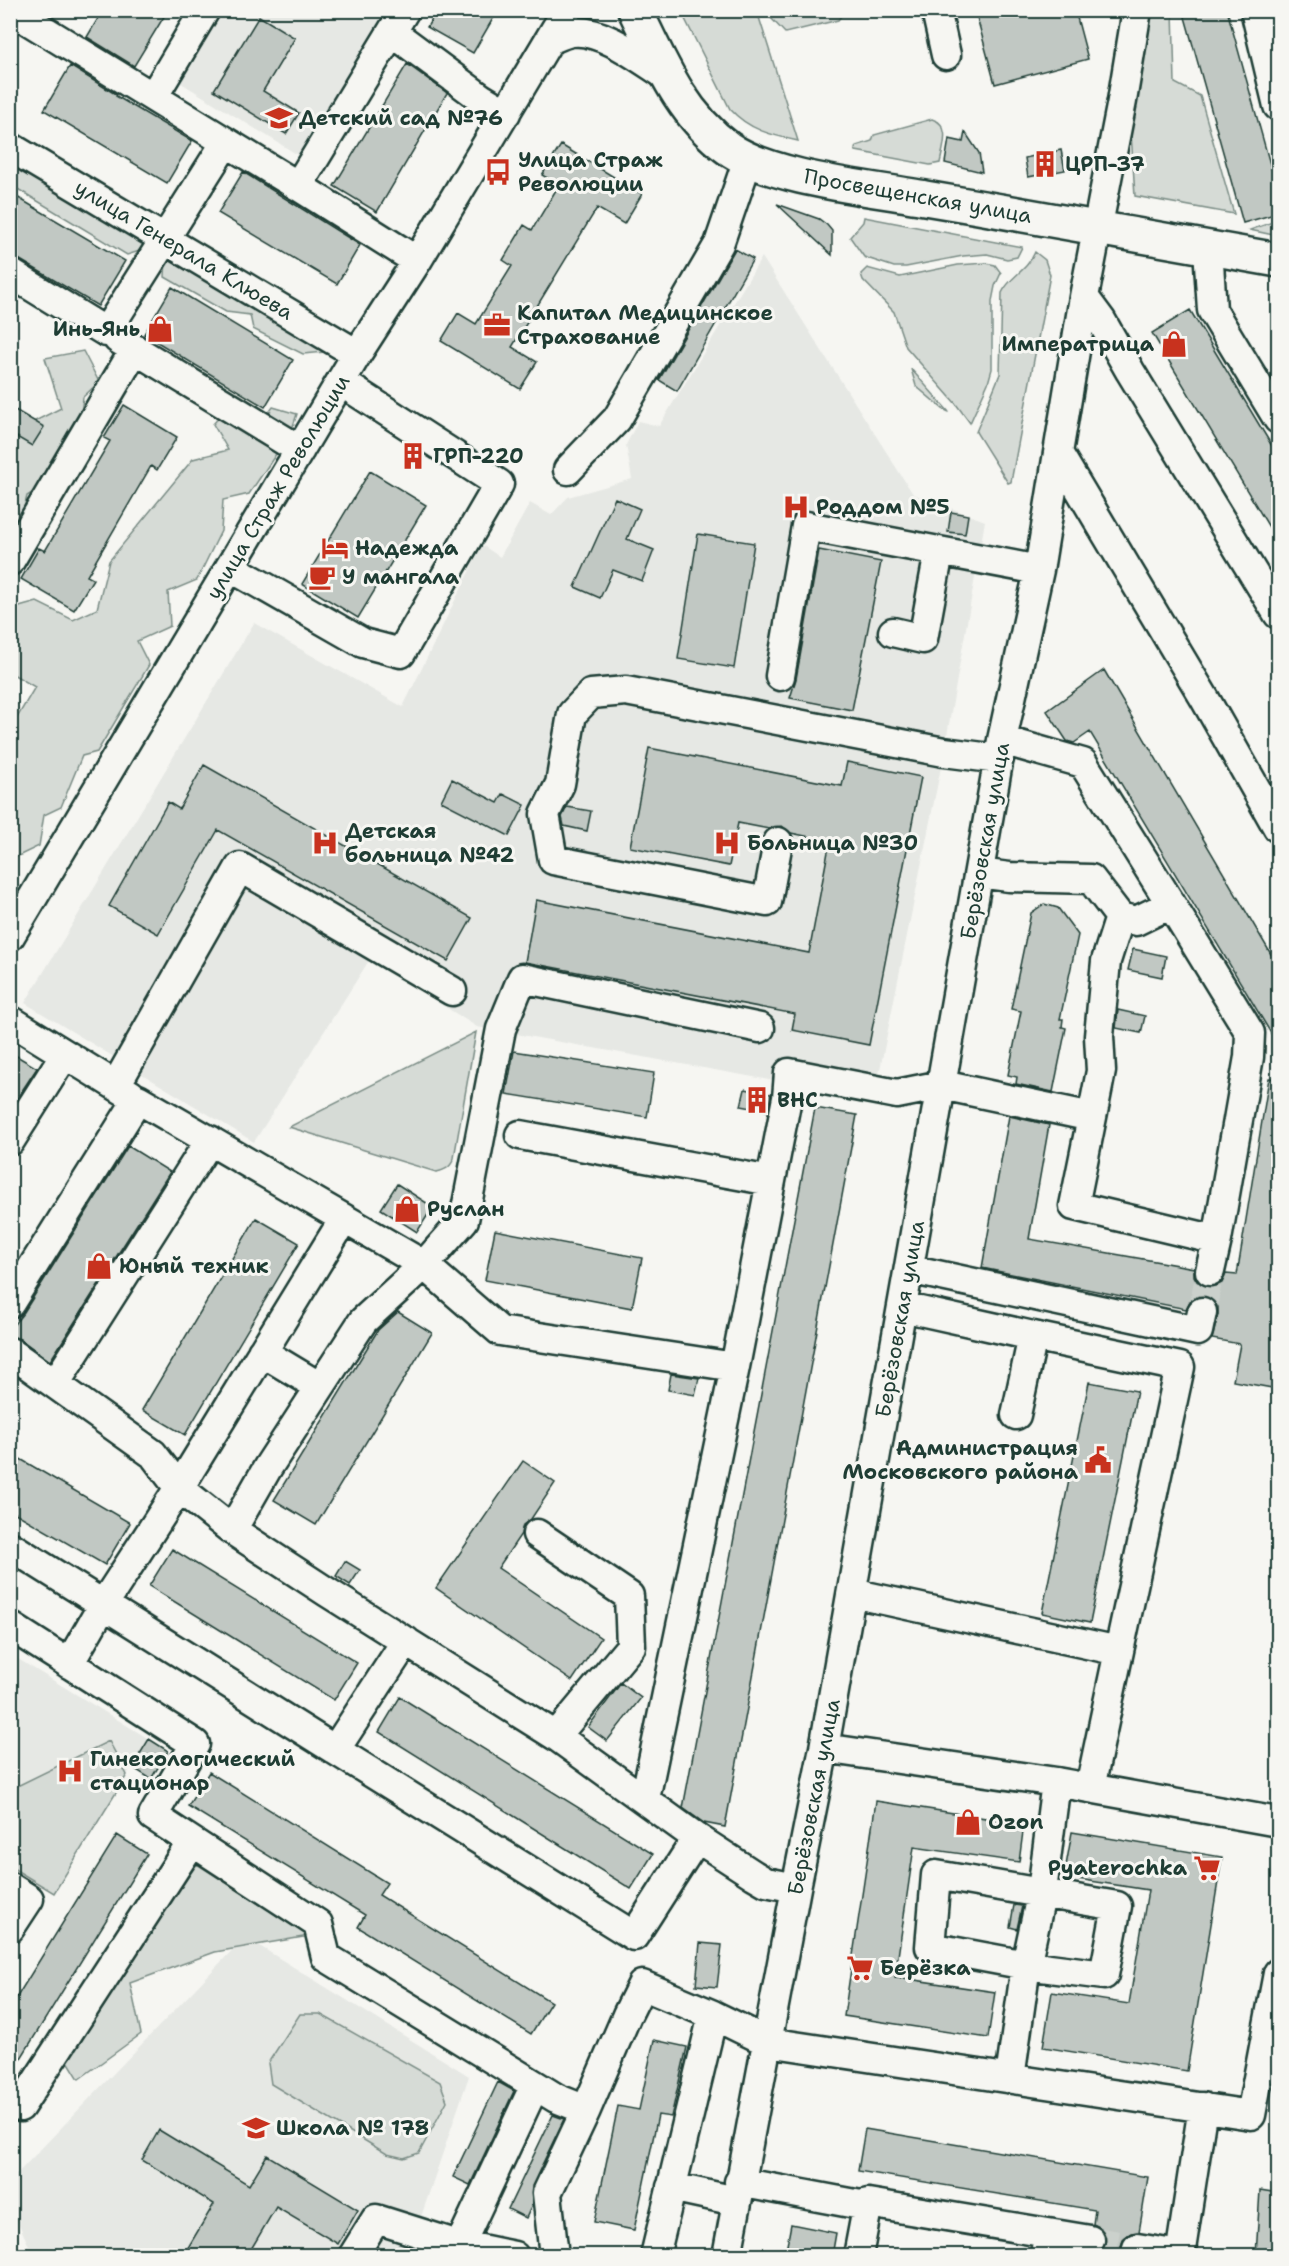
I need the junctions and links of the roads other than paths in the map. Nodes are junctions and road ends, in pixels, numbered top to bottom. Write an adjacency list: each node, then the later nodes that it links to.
1 (11, 10): 12 (street)
2 (205, 10): 12 (street)
3 (567, 10): 9 (street, улица Страж Революции)
4 (635, 10): 11 (main road, Просвещенская улица)
5 (936, 10): 10 (street)
6 (1137, 10): 19 (street)
7 (1255, 10): 13 (street)
8 (399, 21): 14 (street); 18 (street)
9 (550, 40): 11 (street); 14 (street, улица Страж Революции)
10 (946, 55)
11 (667, 76): 17 (main road, Просвещенская улица)
12 (153, 97): 15 (street)
13 (1278, 106)
14 (507, 112): 23 (street, улица Страж Революции)
15 (226, 142): 18 (street); 20 (street)
16 (10, 147): 20 (street, улица Генерала Клюева)
17 (748, 159): 19 (main road, Просвещенская улица); 33 (street)
18 (298, 186): 23 (street)
19 (1097, 228): 21 (main road, Просвещенская улица); 25 (street, Берёзовская улица)
20 (165, 239): 26 (street); 28 (street, улица Генерала Клюева)
21 (1209, 248): 22 (main road, Просвещенская улица); 30 (street)
22 (1278, 260)
23 (417, 261): 28 (street, улица Страж Революции)
24 (10, 273): 26 (street)
25 (1084, 297): 32 (street, Берёзовская улица); 38 (street)
26 (106, 332): 27 (street)
27 (135, 349): 31 (street); 35 (street)
28 (357, 354): 29 (street, улица Страж Революции)
29 (341, 382): 31 (street, улица Страж Революции); 36 (street)
30 (1278, 419)
31 (300, 450): 36 (street, улица Страж Революции)
32 (1058, 453): 37 (street, Берёзовская улица); 42 (street)
33 (568, 470)
34 (939, 552): 37 (street); 39 (street); 40 (street)
35 (10, 561)
36 (230, 567): 47 (street, улица Страж Революции)
37 (1039, 570): 41 (street, Берёзовская улица)
38 (1278, 614)
39 (893, 632)
40 (780, 676)
41 (1000, 749): 43 (street); 44 (street, Берёзовская улица); 45 (street)
42 (1278, 828)
43 (778, 842)
44 (979, 873): 46 (street); 52 (street, Берёзовская улица)
45 (1171, 904): 46 (street); 60 (street)
46 (1120, 917): 54 (street)
47 (10, 936)
48 (452, 991): 53 (street)
49 (10, 1020): 51 (street)
50 (760, 1028): 61 (street)
51 (65, 1054): 53 (street); 57 (street)
52 (942, 1085): 54 (street); 58 (street); 62 (street, Берёзовская улица)
53 (127, 1092): 56 (street); 64 (street)
54 (1092, 1117): 60 (street)
55 (520, 1135): 58 (street)
56 (210, 1140): 59 (street); 71 (street)
57 (10, 1141)
58 (771, 1181): 70 (street)
59 (344, 1219): 61 (street); 69 (street)
60 (1216, 1240): 63 (street)
61 (423, 1265): 70 (street); 72 (street)
62 (909, 1269): 65 (street, Берёзовская улица); 66 (street)
63 (1210, 1271)
64 (10, 1304)
65 (902, 1307): 67 (street); 78 (street, Берёзовская улица)
66 (1202, 1312)
67 (1033, 1336): 73 (street); 82 (street)
68 (10, 1352): 71 (street)
69 (262, 1352): 72 (street); 74 (street)
70 (735, 1367): 89 (street)
71 (55, 1384): 74 (street)
72 (320, 1387): 75 (street)
73 (1016, 1414)
74 (179, 1488): 75 (street); 79 (street)
75 (232, 1530): 81 (street)
76 (537, 1534): 84 (street)
77 (10, 1546): 79 (street)
78 (852, 1593): 82 (street); 85 (street, Берёзовская улица)
79 (103, 1605): 83 (street); 86 (street)
80 (10, 1626): 83 (street)
81 (406, 1641): 84 (street); 86 (street)
82 (1119, 1651): 88 (street)
83 (69, 1664): 92 (street)
84 (556, 1736): 89 (street)
85 (824, 1748): 87 (street); 94 (street, Берёзовская улица)
86 (335, 1750): 91 (street)
87 (1056, 1782): 88 (street); 95 (street)
88 (1090, 1788): 90 (street)
89 (645, 1799): 91 (street)
90 (1278, 1822)
91 (697, 1838): 94 (street)
92 (192, 1842): 102 (street); 103 (street)
93 (10, 1887): 96 (street)
94 (796, 1888): 100 (street, Берёзовская улица)
95 (1042, 1891): 97 (street); 97 (street); 97 (street)
96 (10, 1928)
97 (1026, 1965): 101 (street)
98 (1278, 1973): 104 (street)
99 (713, 2015): 100 (street); 105 (street); 106 (street)
100 (768, 2042): 101 (street); 107 (street, Берёзовская улица)
101 (1010, 2078): 104 (street)
102 (535, 2085): 105 (street); 111 (street)
103 (20, 2107)
104 (1203, 2107): 113 (street)
105 (586, 2110): 116 (street)
106 (671, 2187): 107 (street); 117 (street)
107 (738, 2191): 108 (street); 118 (street, Берёзовская улица)
108 (868, 2203): 110 (street); 119 (street)
109 (1090, 2240): 110 (street)
110 (1046, 2244)
111 (460, 2245): 114 (street); 115 (street)
112 (1137, 2248): 113 (street)
113 (1180, 2255)
114 (353, 2256)
115 (514, 2256)
116 (554, 2256)
117 (655, 2256)
118 (727, 2256)
119 (858, 2256)

